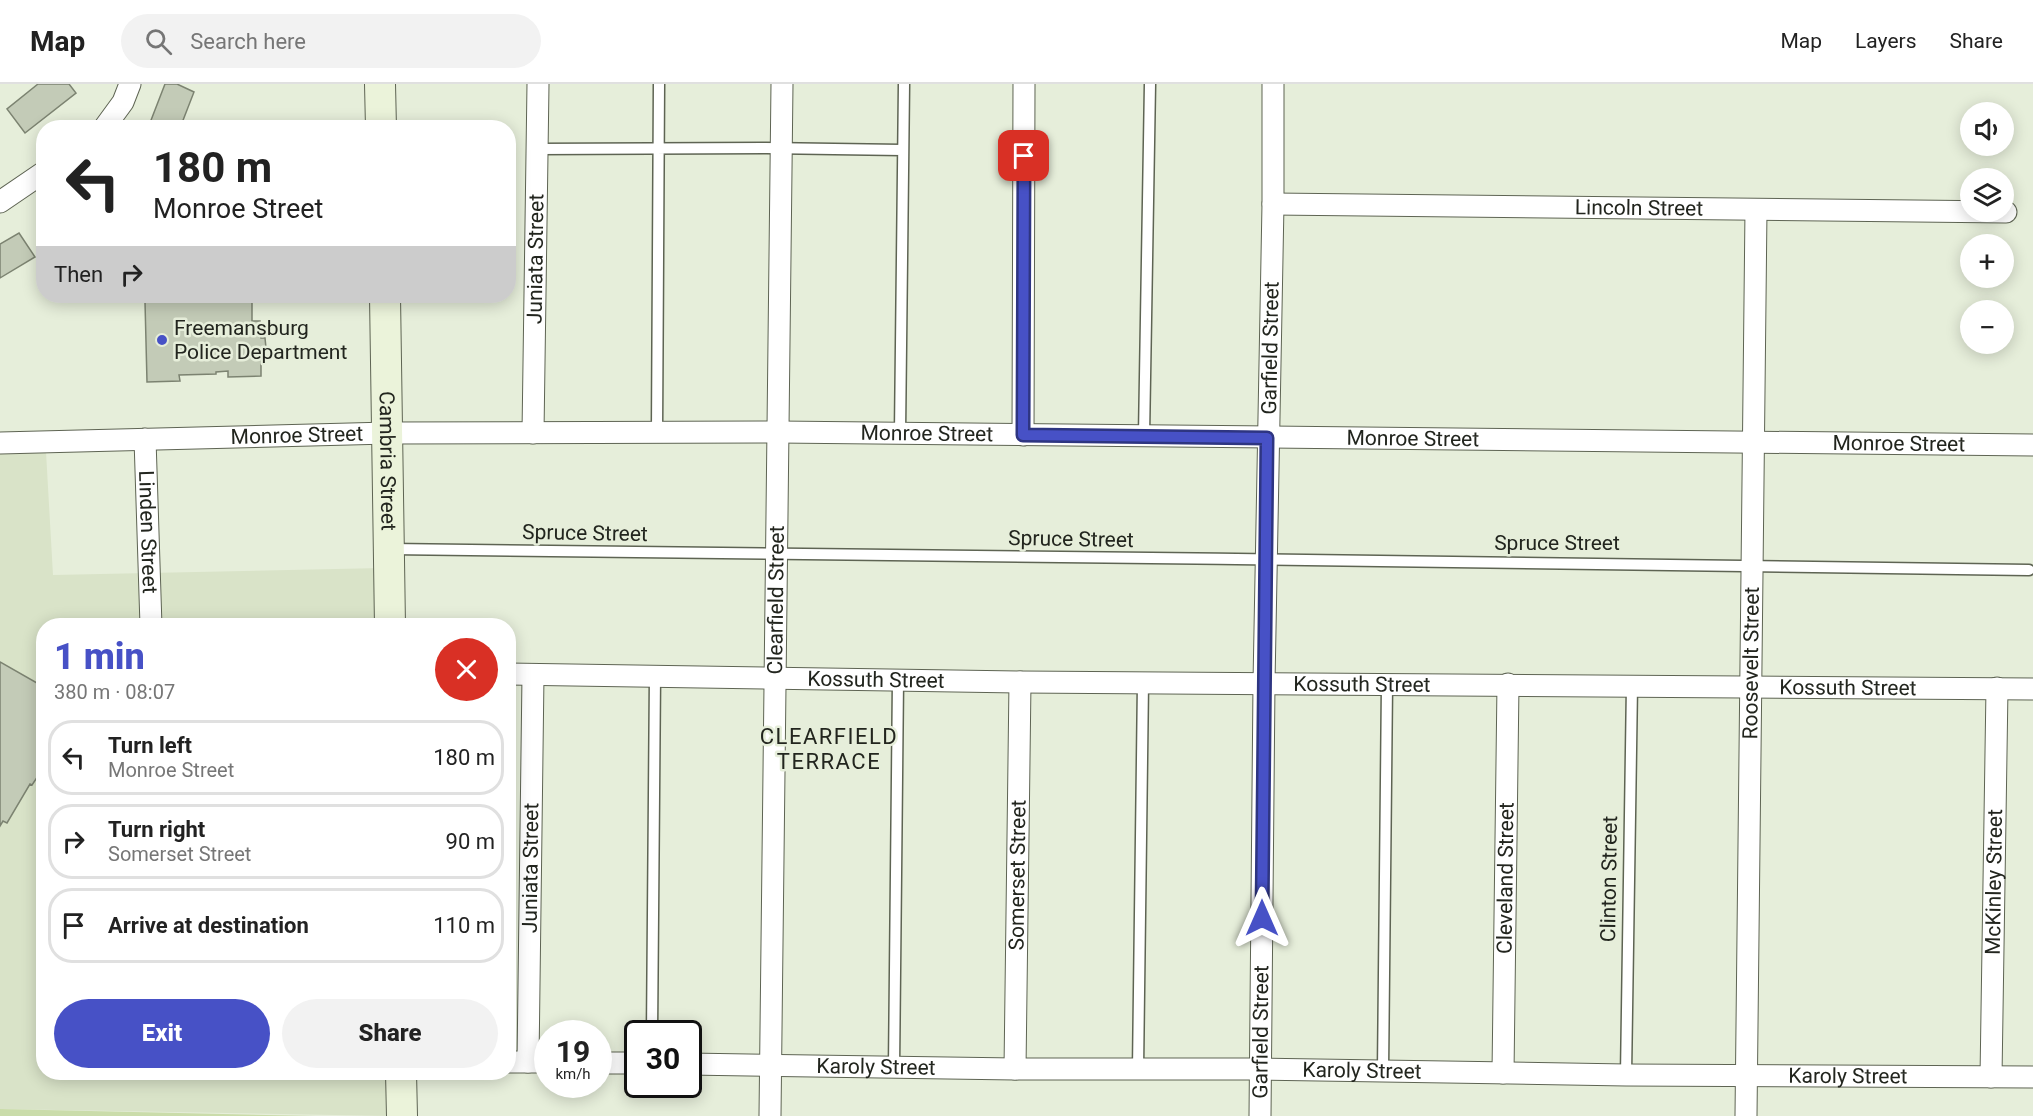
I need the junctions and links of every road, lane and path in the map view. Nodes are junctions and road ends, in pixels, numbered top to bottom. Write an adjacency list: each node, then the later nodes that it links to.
1 (130, 84): 10 (street)
2 (380, 84): 11 (street)
3 (538, 84): 14 (street, Juniata Street)
4 (659, 84): 12 (lane)
5 (782, 84): 13 (street, Clearfield Street)
6 (904, 84): 15 (lane)
7 (1024, 84): 27 (street)
8 (1150, 84): 28 (lane)
9 (1273, 84): 18 (street, Garfield Street)
10 (110, 120)
11 (381, 120)
12 (658, 148): 13 (lane); 14 (lane); 22 (lane)
13 (782, 148): 15 (lane); 23 (street, Clearfield Street)
14 (537, 149): 24 (street, Juniata Street)
15 (902, 150): 25 (lane)
16 (36, 177): 17 (street)
17 (0, 202)
18 (1273, 204): 19 (street, Lincoln Street); 29 (street, Garfield Street)
19 (1756, 210): 20 (street, Lincoln Street); 31 (street, Roosevelt Street)
20 (1960, 212)
21 (385, 303): 26 (street, Cambria Street)
22 (657, 432): 23 (street, Monroe Street); 24 (street, Monroe Street)
23 (778, 432): 25 (street, Monroe Street); 35 (street, Clearfield Street)
24 (533, 433): 26 (street, Monroe Street)
25 (900, 433): 27 (street, Monroe Street)
26 (388, 434): 30 (street, Monroe Street); 34 (street, Cambria Street)
27 (1023, 435): 28 (street, Monroe Street)
28 (1144, 436): 29 (street, Monroe Street)
29 (1267, 438): 31 (street, Monroe Street); 36 (street, Garfield Street)
30 (145, 439): 32 (street, Monroe Street); 39 (street, Linden Street)
31 (1754, 441): 33 (street, Monroe Street); 37 (street, Roosevelt Street)
32 (0, 443)
33 (2033, 445)
34 (389, 549): 35 (lane, Spruce Street); 40 (street, Cambria Street)
35 (776, 556): 36 (lane, Spruce Street); 44 (street, Clearfield Street)
36 (1266, 561): 37 (lane, Spruce Street); 48 (street, Garfield Street)
37 (1752, 565): 38 (lane, Spruce Street); 52 (street, Roosevelt Street)
38 (2029, 570)
39 (152, 618)
40 (390, 618)
41 (516, 675): 42 (street, Kossuth Street)
42 (534, 675): 43 (street, Kossuth Street); 56 (street, Juniata Street)
43 (655, 675): 44 (street, Kossuth Street); 55 (lane)
44 (776, 678): 45 (street, Kossuth Street); 58 (street, Clearfield Street)
45 (898, 680): 46 (street, Kossuth Street); 59 (lane)
46 (1020, 682): 47 (street, Kossuth Street); 60 (street, Somerset Street)
47 (1143, 682): 48 (street, Kossuth Street); 61 (lane)
48 (1263, 683): 49 (street, Kossuth Street); 62 (street, Garfield Street)
49 (1387, 684): 50 (street, Kossuth Street); 63 (lane)
50 (1509, 684): 51 (street, Kossuth Street); 64 (street, Cleveland Street)
51 (1632, 685): 52 (street, Kossuth Street); 65 (lane, Clinton Street)
52 (1752, 687): 53 (street, Kossuth Street); 66 (street, Roosevelt Street)
53 (1997, 688): 54 (street, Kossuth Street); 67 (street, McKinley Street)
54 (2033, 689)
55 (652, 1020)
56 (528, 1062)
57 (702, 1064): 58 (street, Karoly Street)
58 (770, 1066): 59 (street, Karoly Street); 71 (street, Clearfield Street)
59 (894, 1068): 60 (street, Karoly Street)
60 (1015, 1069): 61 (street, Karoly Street)
61 (1138, 1069): 62 (street, Karoly Street)
62 (1260, 1069): 63 (street, Karoly Street); 72 (street, Garfield Street)
63 (1383, 1071): 64 (street, Karoly Street)
64 (1503, 1073): 65 (street, Karoly Street)
65 (1626, 1074): 66 (street, Karoly Street)
66 (1747, 1075): 67 (street, Karoly Street); 73 (street, Roosevelt Street)
67 (1992, 1077): 68 (street, Karoly Street)
68 (2033, 1077)
69 (401, 1080): 70 (street)
70 (402, 1116)
71 (770, 1116)
72 (1260, 1116)
73 (1746, 1116)

